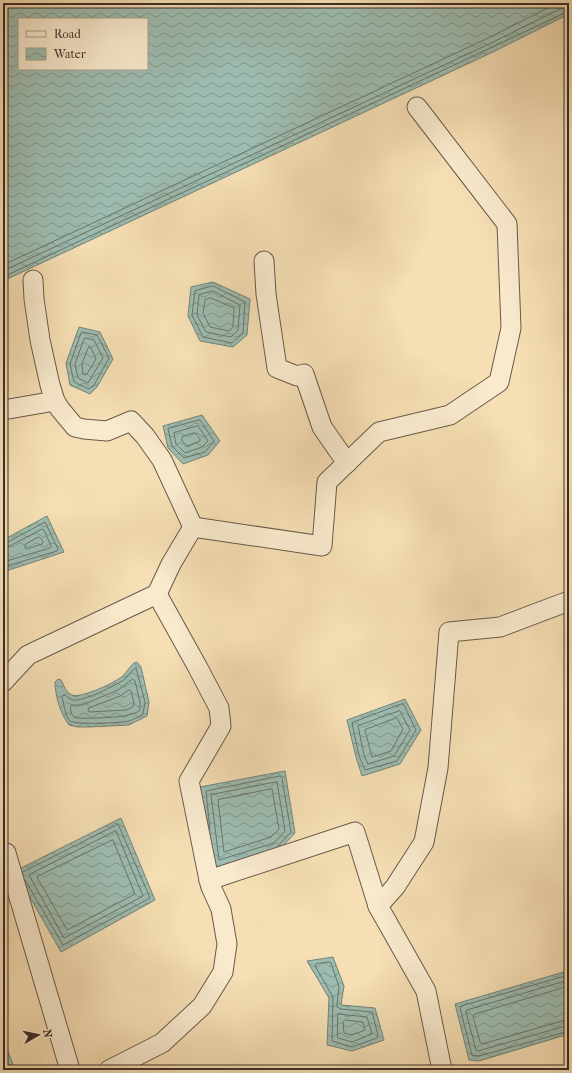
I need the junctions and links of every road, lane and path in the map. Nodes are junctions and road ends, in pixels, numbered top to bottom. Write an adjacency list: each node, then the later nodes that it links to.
1 (417, 107): 6 (street)
2 (264, 261): 6 (street)
3 (33, 280): 4 (street)
4 (55, 401): 5 (street); 7 (street)
5 (3, 410)
6 (347, 463): 7 (street)
7 (193, 527): 8 (street)
8 (157, 594): 10 (street); 12 (street)
9 (569, 601): 13 (street)
10 (3, 682)
11 (3, 852): 14 (street)
12 (209, 880): 13 (street); 15 (street)
13 (378, 906): 16 (street)
14 (70, 1070)
15 (109, 1070)
16 (442, 1070)

